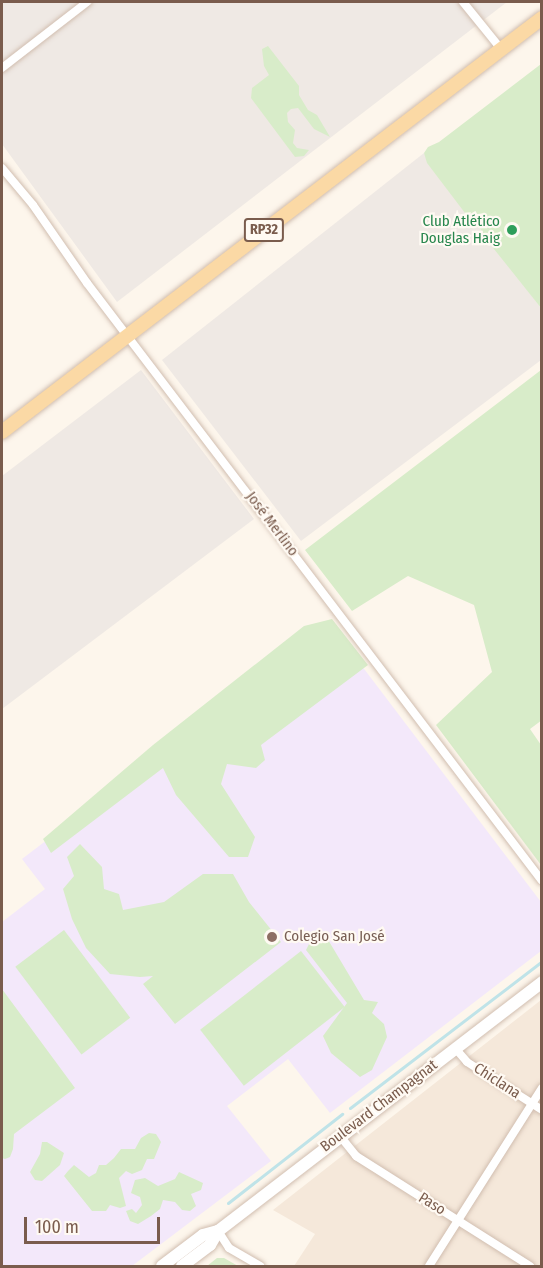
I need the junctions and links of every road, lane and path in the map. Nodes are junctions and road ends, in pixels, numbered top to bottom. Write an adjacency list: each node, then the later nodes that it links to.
1 (87, 2): 5 (street)
2 (462, 2): 4 (street)
3 (542, 18): 4 (main road, RP32)
4 (501, 49): 7 (main road, RP32)
5 (2, 68)
6 (2, 168): 7 (street, José Merlino)
7 (128, 335): 8 (main road, RP32); 9 (street, José Merlino)
8 (2, 432)
9 (542, 881)
10 (542, 982): 11 (main road, Boulevard Champagnat)
11 (455, 1048): 13 (street, Chiclana); 15 (main road, Boulevard Champagnat)
12 (542, 1088): 13 (street)
13 (532, 1104): 14 (street, Chiclana); 16 (street)
14 (542, 1110)
15 (340, 1136): 16 (street, Paso); 17 (main road, Boulevard Champagnat)
16 (458, 1221): 21 (street); 22 (street, Paso)
17 (218, 1231): 18 (main road, Boulevard Champagnat); 19 (main road, Boulevard Champagnat); 20 (street)
18 (162, 1266)
19 (182, 1266)
20 (260, 1266)
21 (429, 1266)
22 (530, 1266)

